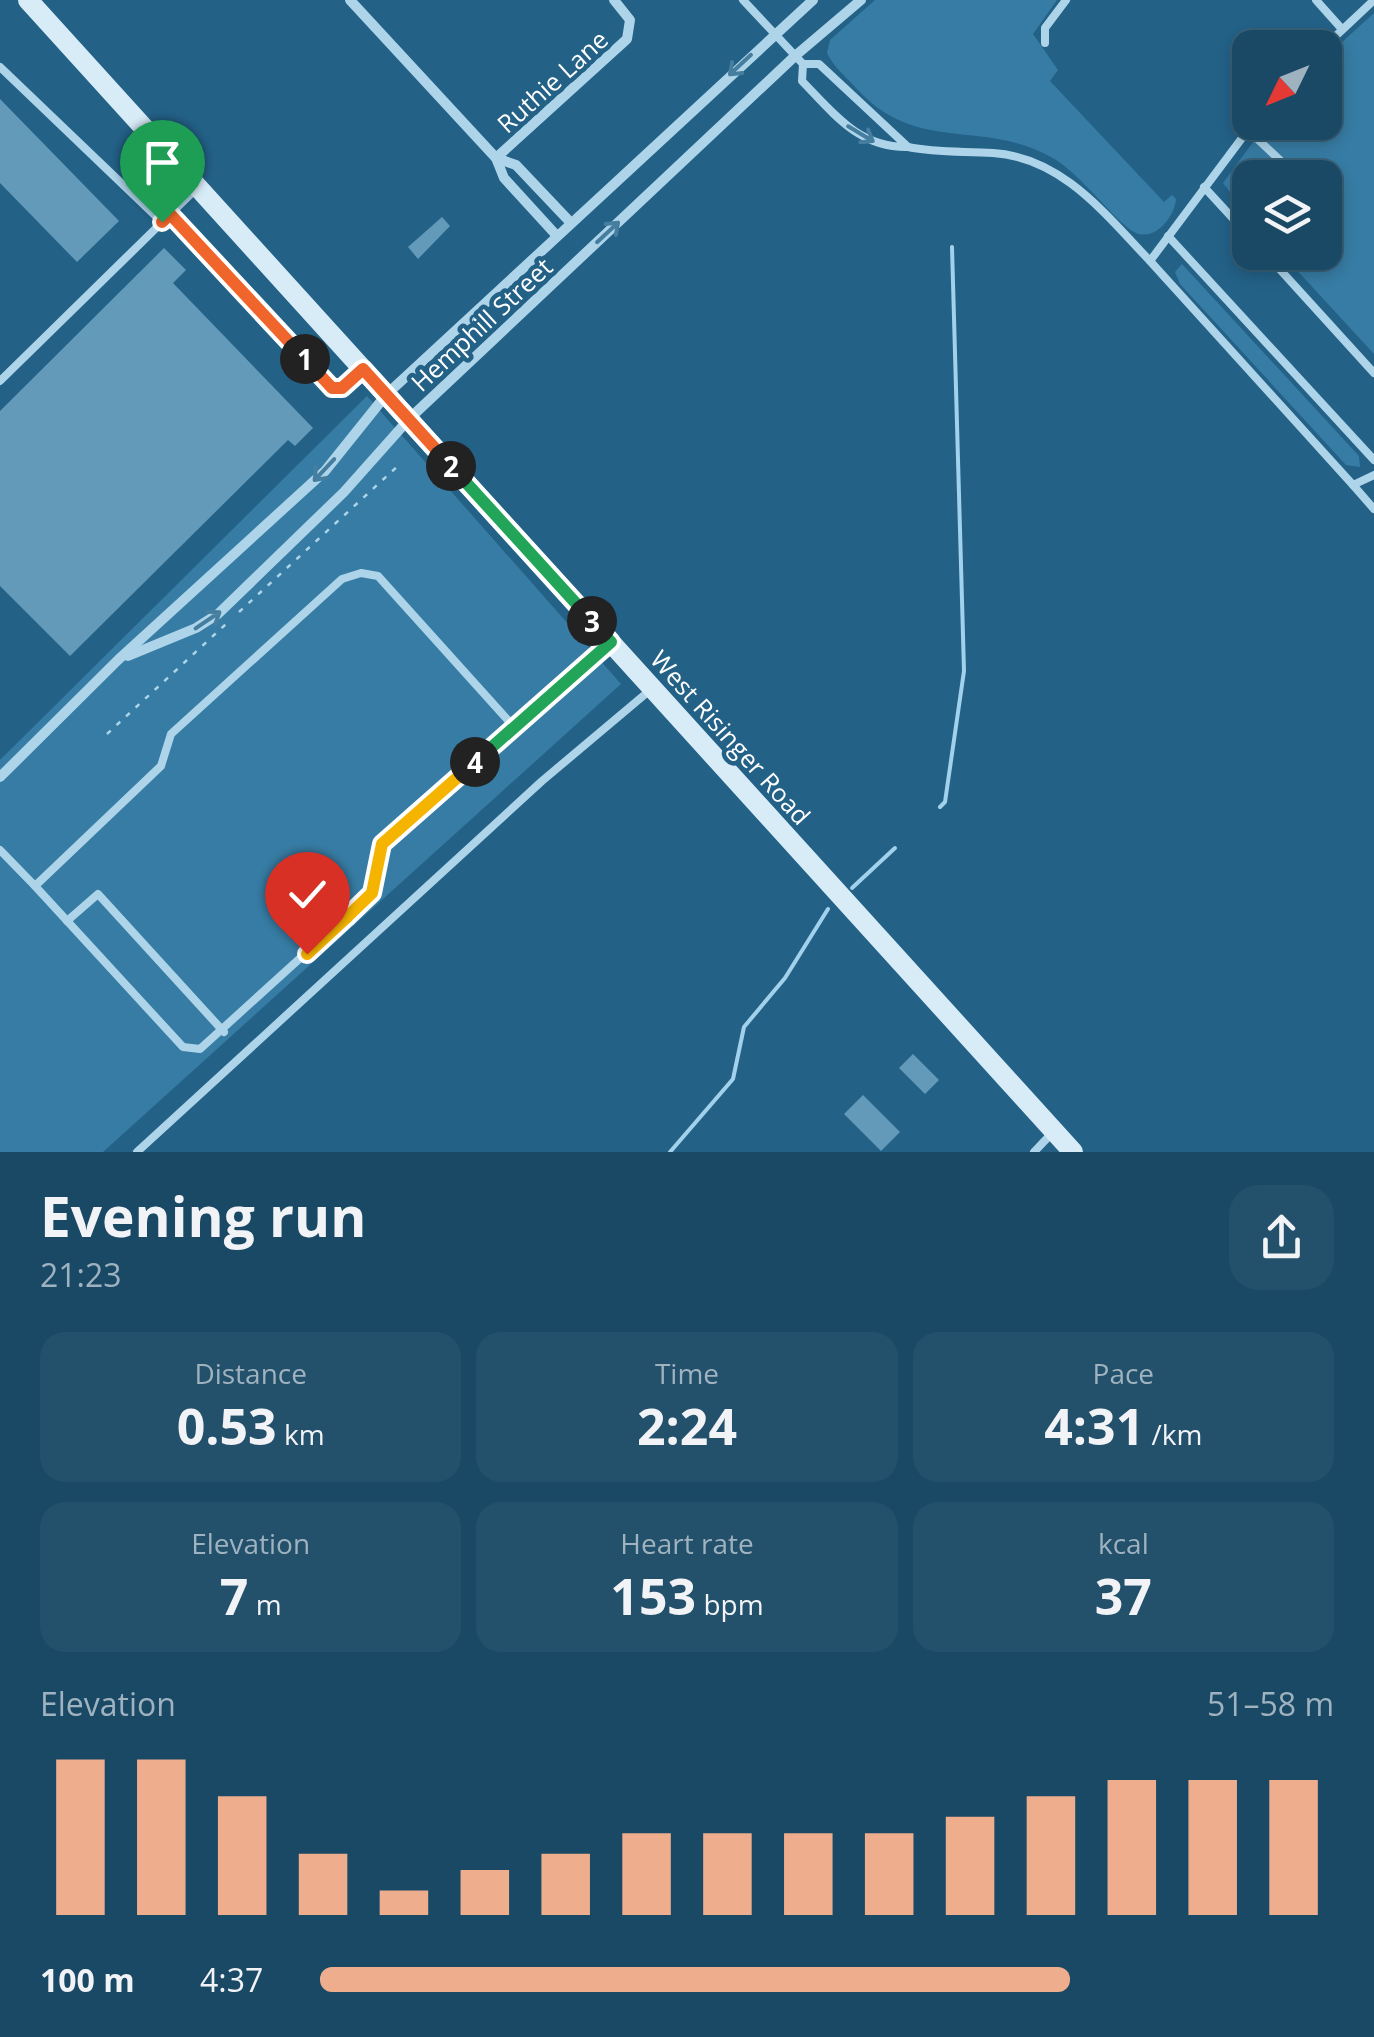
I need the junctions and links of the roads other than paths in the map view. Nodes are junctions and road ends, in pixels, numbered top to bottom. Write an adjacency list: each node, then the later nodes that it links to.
1 (28, 0): 22 (street, West Risinger Road)
2 (350, 0): 20 (street)
3 (614, 0): 20 (street, Ruthie Lane)
4 (743, 0): 13 (lane)
5 (813, 0): 13 (street, Hemphill Street)
6 (861, 0): 15 (street, Hemphill Street)
7 (1066, 0): 14 (lane)
8 (1316, 0): 12 (lane)
9 (1350, 0): 11 (lane)
10 (1374, 0): 11 (lane)
11 (1360, 11): 12 (lane)
12 (1341, 28)
13 (774, 34): 15 (lane); 27 (street, Hemphill Street, one-way to 27)
14 (1045, 43)
15 (799, 60): 19 (lane); 19 (lane, one-way to 19); 36 (street, Hemphill Street, one-way to 15)
16 (0, 67): 26 (lane)
17 (1240, 140): 23 (lane)
18 (1263, 140): 21 (lane)
19 (908, 147): 30 (lane)
20 (496, 158): 27 (street); 28 (street)
21 (1281, 160)
22 (198, 187): 24 (lane); 32 (street, West Risinger Road)
23 (1204, 187): 25 (lane); 29 (lane)
24 (170, 214): 26 (lane); 32 (lane)
25 (1232, 217)
26 (162, 222): 34 (lane)
27 (570, 224): 28 (street, Hemphill Street)
28 (556, 236): 35 (street, Hemphill Street)
29 (1168, 236): 30 (lane); 37 (lane)
30 (1150, 261): 39 (lane)
31 (1280, 270): 33 (lane)
32 (363, 369): 35 (street, West Risinger Road)
33 (1374, 373)
34 (0, 381)
35 (386, 395): 36 (street, West Risinger Road); 42 (street, Hemphill Street, one-way to 42)
36 (409, 419): 41 (street, West Risinger Road); 42 (street, Hemphill Street, one-way to 36)
37 (1374, 460)
38 (1374, 476): 39 (lane)
39 (1352, 485): 40 (lane)
40 (1374, 509)
41 (611, 642): 43 (street, West Risinger Road); 44 (lane)
42 (119, 659): 45 (street, Hemphill Street)
43 (653, 689): 50 (street, West Risinger Road); 51 (lane)
44 (514, 727): 47 (lane); 49 (lane)
45 (0, 777)
46 (0, 850): 47 (lane)
47 (35, 886): 48 (lane)
48 (67, 921): 49 (lane); 49 (lane)
49 (224, 1032)
50 (1054, 1131): 52 (lane); 53 (street, West Risinger Road)
51 (137, 1152)
52 (1034, 1152)
53 (1073, 1152)

